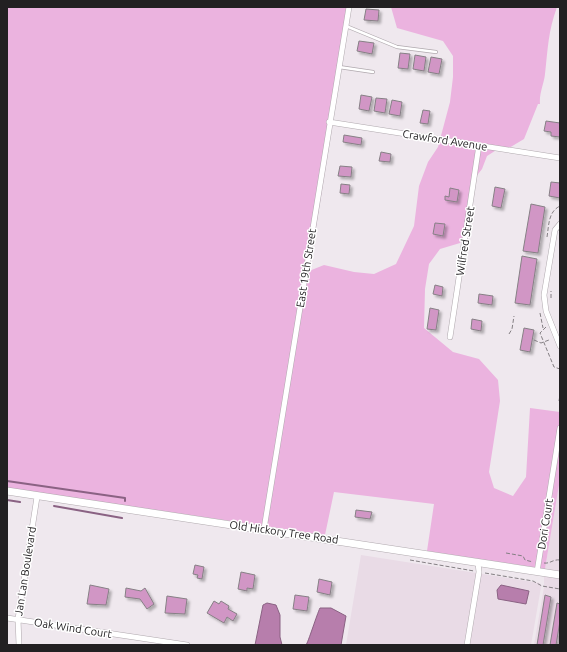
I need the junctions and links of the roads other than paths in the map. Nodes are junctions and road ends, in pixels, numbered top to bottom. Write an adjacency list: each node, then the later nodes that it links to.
1 (349, 7): 2 (street, East 19th Street)
2 (346, 26): 3 (lane); 4 (street, East 19th Street)
3 (436, 52)
4 (339, 67): 5 (lane); 6 (street, East 19th Street)
5 (373, 72)
6 (330, 122): 7 (street, Crawford Avenue); 15 (street, East 19th Street)
7 (479, 145): 8 (street, Crawford Avenue); 10 (street, Wilfred Street)
8 (560, 158)
9 (560, 224): 11 (street)
10 (450, 336)
11 (560, 346)
12 (560, 428): 17 (street, Dori Court)
13 (7, 491): 14 (street, Old Hickory Tree Road)
14 (37, 497): 15 (street, Old Hickory Tree Road); 20 (street, Jan Lan Boulevard)
15 (264, 529): 16 (street, Old Hickory Tree Road)
16 (478, 563): 17 (street, Old Hickory Tree Road); 23 (street)
17 (537, 572): 18 (street, Old Hickory Tree Road)
18 (560, 575)
19 (7, 618): 20 (street, Oak Wind Court)
20 (18, 619): 21 (street, Jan Lan Boulevard); 22 (street, Oak Wind Court)
21 (19, 645)
22 (187, 645)
23 (467, 645)

